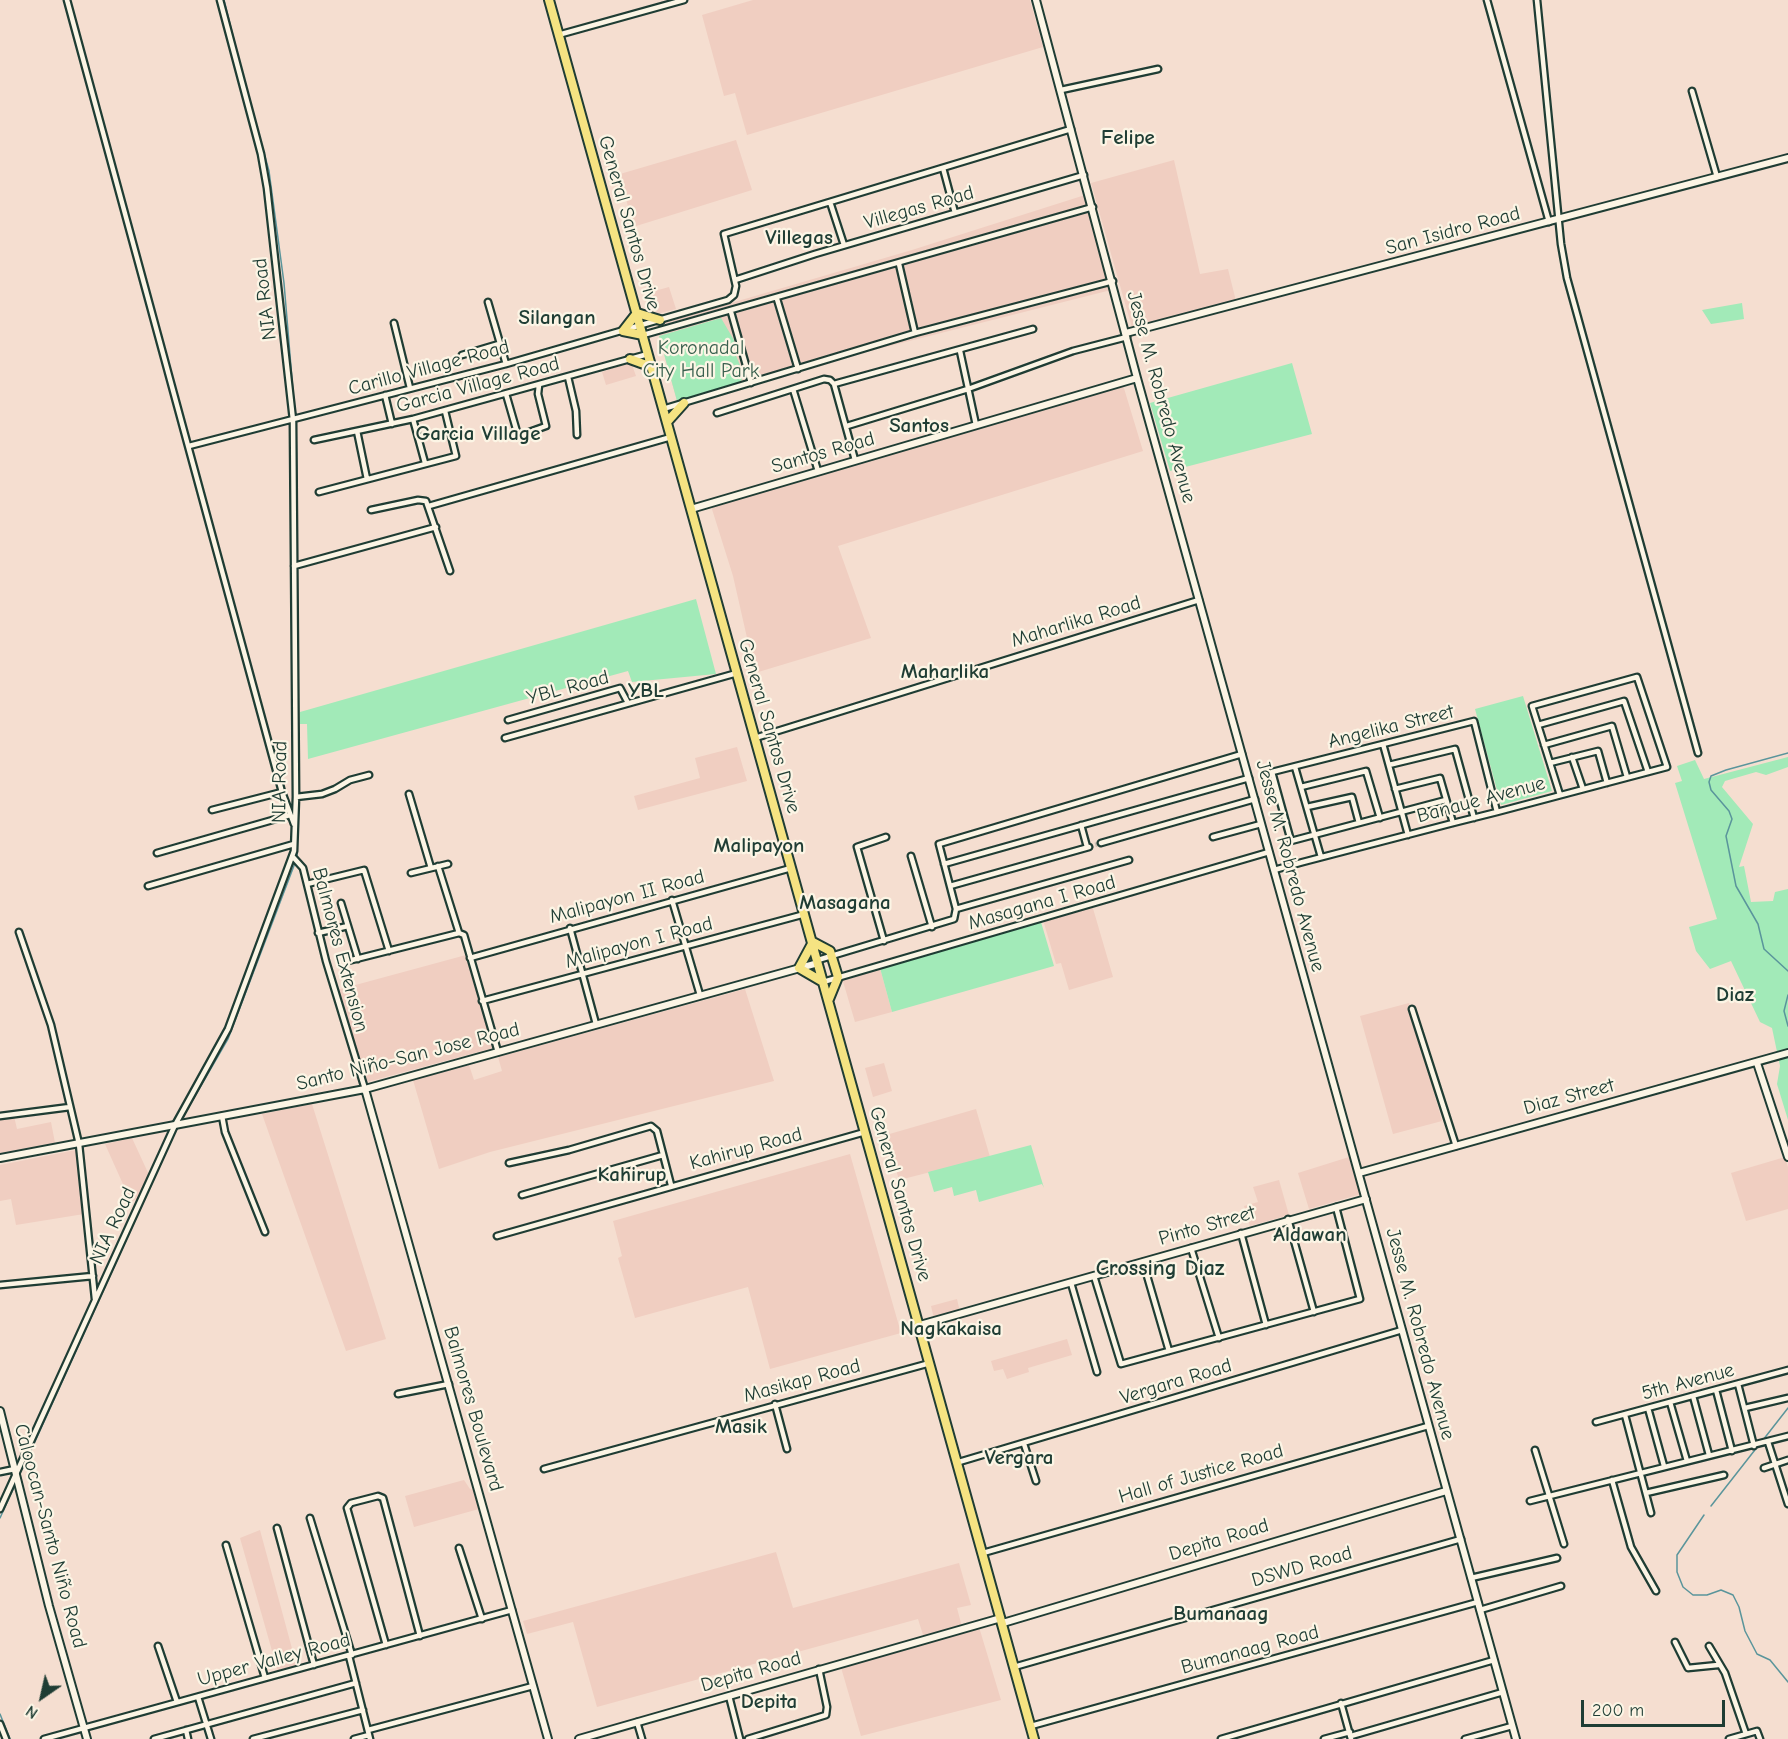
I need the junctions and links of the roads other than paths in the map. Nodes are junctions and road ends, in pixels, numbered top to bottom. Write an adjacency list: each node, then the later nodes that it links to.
1 (67, 0): 70 (street)
2 (220, 0): 61 (street, NIA Road)
3 (549, 0): 8 (highway, General Santos Drive)
4 (684, 0): 8 (street)
5 (1036, 0): 10 (main road, Jesse M. Robredo Avenue)
6 (1487, 0): 21 (street)
7 (1537, 0): 20 (street)
8 (558, 35): 29 (highway, General Santos Drive)
9 (1158, 69): 10 (street)
10 (1061, 90): 12 (main road, Jesse M. Robredo Avenue)
11 (1692, 92): 16 (street)
12 (1071, 129): 14 (street); 15 (main road, Jesse M. Robredo Avenue)
13 (1788, 158): 16 (main road, San Isidro Road)
14 (943, 168): 17 (street); 19 (street)
15 (1084, 175): 18 (main road, Jesse M. Robredo Avenue); 19 (street, Villegas Road)
16 (1718, 177): 20 (main road, San Isidro Road)
17 (830, 202): 22 (street); 24 (street)
18 (1093, 207): 23 (street); 25 (main road, Jesse M. Robredo Avenue)
19 (955, 213): 22 (street, Villegas Road)
20 (1559, 220): 21 (main road, San Isidro Road); 91 (street)
21 (1549, 222): 37 (main road, San Isidro Road)
22 (844, 245): 24 (street, Villegas Road)
23 (899, 264): 26 (street); 35 (street)
24 (735, 280): 30 (street)
25 (1113, 281): 35 (street); 37 (main road, Jesse M. Robredo Avenue)
26 (777, 299): 28 (street); 45 (street)
27 (488, 302): 38 (street)
28 (731, 312): 36 (street); 48 (street)
29 (637, 313): 30 (highway); 32 (highway, General Santos Drive); 34 (highway)
30 (660, 320): 32 (street)
31 (394, 322): 51 (street)
32 (640, 326): 34 (street, Carillo Village Road); 36 (highway, General Santos Drive)
33 (1033, 330): 39 (street)
34 (623, 331): 36 (highway); 43 (street, Carillo Village Road)
35 (915, 333): 45 (street)
36 (643, 335): 40 (highway, General Santos Drive)
37 (1127, 335): 47 (main road, Jesse M. Robredo Avenue); 53 (street)
38 (499, 344): 41 (street); 43 (street)
39 (960, 351): 49 (street); 53 (street)
40 (648, 354): 42 (street, Garcia Village Road); 44 (highway, General Santos Drive)
41 (462, 355)
42 (630, 359): 44 (highway); 46 (street, Garcia Village Road)
43 (506, 364): 51 (street, Carillo Village Road)
44 (652, 367): 57 (highway, General Santos Drive)
45 (798, 369): 48 (street)
46 (568, 377): 50 (street, Garcia Village Road); 67 (street)
47 (1137, 378): 64 (main road, Santos Road); 82 (main road, Jesse M. Robredo Avenue)
48 (751, 383): 56 (street)
49 (834, 384): 52 (street); 65 (street)
50 (538, 385): 54 (street, Garcia Village Road); 54 (street)
51 (410, 388): 55 (street, Carillo Village Road)
52 (793, 389): 59 (street); 73 (street)
53 (968, 389): 64 (street); 65 (street)
54 (506, 394): 58 (street, Garcia Village Road)
55 (385, 395): 61 (street, Carillo Village Road); 63 (street)
56 (684, 403): 57 (street); 62 (highway)
57 (663, 409): 62 (highway, General Santos Drive)
58 (445, 411): 60 (street, Garcia Village Road); 72 (street)
59 (717, 413)
60 (413, 419): 63 (street, Garcia Village Road); 72 (street)
61 (293, 420): 70 (street, Carillo Village Road); 80 (street, NIA Road)
62 (667, 422): 68 (highway, General Santos Drive)
63 (393, 424): 66 (street, Garcia Village Road)
64 (976, 425): 71 (main road, Santos Road)
65 (847, 426): 71 (street)
66 (357, 431): 69 (street, Garcia Village Road); 74 (street)
67 (577, 435)
68 (671, 437): 76 (street); 77 (highway, General Santos Drive)
69 (314, 440)
70 (189, 446): 105 (street)
71 (855, 460): 73 (main road, Santos Road)
72 (425, 463): 74 (street)
73 (818, 471): 77 (main road, Santos Road)
74 (367, 478): 75 (street)
75 (319, 492)
76 (429, 506): 78 (street); 79 (street)
77 (692, 509): 83 (highway, General Santos Drive)
78 (371, 510)
79 (436, 527): 80 (street); 81 (street)
80 (294, 566): 108 (street, NIA Road)
81 (450, 571)
82 (1199, 600): 88 (street, Maharlika Road); 92 (main road, Jesse M. Robredo Avenue)
83 (737, 673): 84 (street, YBL Road); 88 (highway, General Santos Drive)
84 (628, 704): 85 (street, YBL Road); 87 (street, YBL Road)
85 (508, 720)
86 (1538, 725): 90 (street); 97 (street); 97 (street, Banaue Avenue)
87 (505, 738)
88 (755, 738): 139 (highway, General Santos Drive)
89 (1383, 744): 95 (street); 96 (street, Angelika Street); 114 (street, Angelika Street)
90 (1544, 745): 94 (street); 99 (street)
91 (1698, 753)
92 (1242, 754): 100 (main road, Jesse M. Robredo Avenue); 136 (street)
93 (1572, 757): 94 (street); 101 (street); 104 (street)
94 (1550, 763): 107 (street)
95 (1389, 765): 103 (street); 117 (street)
96 (1295, 766): 102 (street); 123 (street, Angelika Street)
97 (1648, 772): 99 (street, Banaue Avenue)
98 (369, 775): 108 (street)
99 (1627, 777): 101 (street, Banaue Avenue)
100 (1249, 778): 109 (main road, Jesse M. Robredo Avenue); 121 (street)
101 (1607, 783): 104 (street, Banaue Avenue)
102 (1301, 787): 111 (street); 116 (street)
103 (1395, 789): 110 (street); 113 (street)
104 (1582, 789): 107 (street, Banaue Avenue)
105 (282, 792): 112 (street); 115 (street)
106 (409, 794): 138 (street)
107 (1560, 795): 114 (street, Banaue Avenue)
108 (298, 797): 122 (street, NIA Road)
109 (1254, 799): 120 (main road, Jesse M. Robredo Avenue); 127 (street)
110 (1446, 801): 113 (street); 119 (street)
111 (1307, 807): 118 (street); 123 (street)
112 (212, 810)
113 (1402, 812): 116 (street); 124 (street)
114 (1497, 812): 117 (street, Banaue Avenue)
115 (290, 815): 122 (street); 130 (street)
116 (1380, 818): 118 (street)
117 (1474, 818): 119 (street, Banaue Avenue)
118 (1359, 823): 123 (street)
119 (1453, 823): 124 (street, Banaue Avenue)
120 (1261, 824): 126 (street); 129 (main road, Jesse M. Robredo Avenue)
121 (1081, 825): 136 (street); 144 (street)
122 (294, 826): 128 (street, NIA Road)
123 (1315, 835): 133 (street)
124 (1408, 835): 133 (street, Banaue Avenue)
125 (886, 837): 155 (street)
126 (1213, 837)
127 (1101, 843)
128 (294, 844): 132 (street, NIA Road); 143 (street)
129 (1269, 852): 140 (main road, Jesse M. Robredo Avenue); 166 (street, Masagana I Road)
130 (158, 853)
131 (911, 856): 150 (street)
132 (293, 857): 142 (street, Balmores Extension); 180 (street, NIA Road)
133 (1321, 858): 140 (street, Banaue Avenue)
134 (1129, 860): 147 (street)
135 (447, 864): 137 (street)
136 (944, 864): 144 (street)
137 (438, 866): 138 (street); 154 (street)
138 (431, 868): 141 (street)
139 (792, 868): 145 (street, Malipayon II Road); 148 (highway, General Santos Drive)
140 (1274, 870): 188 (main road, Jesse M. Robredo Avenue)
141 (411, 873)
142 (307, 884): 153 (street, Balmores Extension); 158 (street)
143 (148, 886)
144 (950, 886): 147 (street)
145 (672, 900): 151 (street, Malipayon II Road); 157 (street)
146 (341, 903): 149 (street)
147 (956, 909): 150 (street)
148 (805, 914): 156 (highway, General Santos Drive); 157 (street, Malipayon I Road)
149 (348, 926): 153 (street); 161 (street)
150 (932, 927): 155 (street)
151 (570, 928): 160 (street, Malipayon II Road); 165 (street)
152 (18, 932): 177 (street)
153 (318, 933): 176 (street, Balmores Extension)
154 (459, 933): 158 (street); 160 (street)
155 (884, 941): 159 (street)
156 (813, 942): 159 (highway); 162 (highway, General Santos Drive); 164 (highway)
157 (685, 946): 165 (street, Malipayon I Road); 168 (street)
158 (389, 951): 161 (street)
159 (832, 956): 162 (street); 166 (highway)
160 (470, 958): 170 (street)
161 (358, 959): 163 (street)
162 (818, 961): 164 (main road, Santo Niño-San Jose Road); 167 (highway, General Santos Drive)
163 (348, 962)
164 (799, 968): 167 (highway); 168 (main road, Santo Niño-San Jose Road)
165 (583, 973): 170 (street, Malipayon I Road); 172 (street)
166 (838, 978): 167 (street, Masagana I Road); 169 (highway)
167 (824, 982): 169 (highway, General Santos Drive)
168 (700, 995): 172 (main road, Santo Niño-San Jose Road)
169 (828, 1000): 181 (highway, General Santos Drive)
170 (482, 1001): 173 (street)
171 (1412, 1009): 183 (street)
172 (596, 1024): 173 (main road, Santo Niño-San Jose Road)
173 (498, 1052): 176 (main road, Santo Niño-San Jose Road)
174 (1786, 1054): 175 (main road, Diaz Street)
175 (1756, 1063): 183 (main road, Diaz Street); 185 (main road)
176 (365, 1089): 179 (main road, Santo Niño-San Jose Road); 213 (main road, Balmores Boulevard)
177 (70, 1107): 178 (street); 182 (street)
178 (0, 1116)
179 (222, 1116): 180 (main road, Santo Niño-San Jose Road); 194 (street)
180 (175, 1125): 182 (main road, Santo Niño-San Jose Road); 203 (street, NIA Road)
181 (865, 1132): 189 (street, Kahirup Road); 205 (highway, General Santos Drive)
182 (79, 1143): 186 (main road, Santo Niño-San Jose Road); 199 (street)
183 (1456, 1146): 188 (main road, Diaz Street)
184 (663, 1155): 187 (street); 189 (street); 190 (street)
185 (1788, 1157)
186 (0, 1158)
187 (509, 1163)
188 (1359, 1173): 191 (main road, Jesse M. Robredo Avenue)
189 (671, 1185): 196 (street, Kahirup Road)
190 (522, 1195)
191 (1366, 1199): 192 (main road, Pinto Street); 207 (main road, Jesse M. Robredo Avenue)
192 (1336, 1207): 193 (main road, Pinto Street); 204 (street)
193 (1288, 1219): 195 (main road, Pinto Street); 204 (street)
194 (265, 1232)
195 (1241, 1233): 197 (main road, Pinto Street); 206 (street)
196 (497, 1236)
197 (1191, 1248): 198 (main road, Pinto Street); 208 (street)
198 (1143, 1262): 200 (main road, Pinto Street); 209 (street)
199 (93, 1276): 202 (street); 203 (street)
200 (1094, 1276): 201 (main road, Pinto Street); 209 (street)
201 (1071, 1283): 205 (main road, Pinto Street); 212 (street)
202 (0, 1285)
203 (95, 1302): 242 (street, NIA Road)
204 (1314, 1312): 206 (street)
205 (920, 1325): 210 (highway, General Santos Drive)
206 (1266, 1325): 208 (street)
207 (1402, 1330): 226 (main road, Jesse M. Robredo Avenue); 229 (street, Vergara Road)
208 (1219, 1338): 209 (street)
209 (1169, 1351)
210 (930, 1363): 220 (street, Masikap Road); 237 (highway, General Santos Drive)
211 (1788, 1370): 214 (street, 5th Avenue)
212 (1097, 1372)
213 (449, 1384): 216 (street); 269 (main road, Balmores Boulevard)
214 (1738, 1384): 215 (street, 5th Avenue); 222 (street)
215 (1716, 1390): 217 (street, 5th Avenue); 233 (street)
216 (398, 1394)
217 (1693, 1396): 219 (street, 5th Avenue); 234 (street)
218 (1788, 1398): 222 (street)
219 (1670, 1402): 221 (street, 5th Avenue); 236 (street)
220 (775, 1404): 231 (street); 241 (street, Masikap Road)
221 (1648, 1408): 224 (street, 5th Avenue); 239 (street)
222 (1744, 1408): 230 (street)
223 (0, 1411): 242 (main road, Caloocan-Santo Niño Road)
224 (1624, 1415): 225 (street, 5th Avenue); 244 (street)
225 (1596, 1422)
226 (1428, 1426): 250 (main road, Jesse M. Robredo Avenue); 263 (street, Hall of Justice Road)
227 (1788, 1436): 228 (street)
228 (1766, 1443): 230 (street); 238 (street)
229 (1024, 1444): 237 (street, Vergara Road); 247 (street)
230 (1755, 1446): 233 (street)
231 (787, 1449)
232 (1535, 1450): 252 (street)
233 (1732, 1451): 234 (street)
234 (1709, 1455): 236 (street)
235 (1788, 1460): 238 (street)
236 (1687, 1461): 239 (street)
237 (959, 1462): 263 (highway, General Santos Drive)
238 (1774, 1464): 240 (street); 249 (street)
239 (1664, 1466): 244 (street)
240 (1764, 1468)
241 (544, 1469)
242 (15, 1471): 243 (street); 255 (street, NIA Road); 298 (main road, Caloocan-Santo Niño Road)
243 (0, 1472)
244 (1641, 1472): 246 (street); 251 (street)
245 (1724, 1475): 251 (street)
246 (1612, 1479): 252 (street); 267 (street)
247 (1036, 1481)
248 (1788, 1484): 249 (street)
249 (1782, 1486): 254 (street)
250 (1446, 1491): 259 (main road, Jesse M. Robredo Avenue); 272 (main road, Depita Road)
251 (1647, 1493): 256 (street)
252 (1549, 1495): 253 (street); 260 (street)
253 (1530, 1501)
254 (1788, 1504)
255 (0, 1509)
256 (1651, 1513)
257 (310, 1518): 278 (street)
258 (277, 1528): 280 (street)
259 (1461, 1539): 265 (main road, Jesse M. Robredo Avenue); 282 (street, DSWD Road)
260 (1564, 1544)
261 (226, 1545): 284 (street)
262 (459, 1548): 271 (street)
263 (983, 1553): 272 (highway, General Santos Drive)
264 (1557, 1558): 265 (street)
265 (1471, 1578): 268 (main road, Jesse M. Robredo Avenue)
266 (1561, 1586): 270 (street)
267 (1656, 1591)
268 (1478, 1602): 270 (main road, Jesse M. Robredo Avenue); 296 (street, Bumanaag Road)
269 (513, 1610): 271 (street, Upper Valley Road); 286 (main road, Balmores Boulevard)
270 (1480, 1610): 279 (main road, Jesse M. Robredo Avenue)
271 (482, 1619): 273 (street, Upper Valley Road)
272 (1002, 1621): 282 (highway, General Santos Drive); 283 (main road, Depita Road)
273 (420, 1636): 275 (street, Upper Valley Road); 275 (street)
274 (1675, 1642): 281 (street)
275 (386, 1645): 278 (street, Upper Valley Road)
276 (158, 1646): 290 (street)
277 (1709, 1646): 281 (street)
278 (350, 1656): 280 (street, Upper Valley Road); 285 (street)
279 (1494, 1660): 287 (main road, Jesse M. Robredo Avenue); 291 (street)
280 (314, 1665): 284 (street, Upper Valley Road)
281 (1718, 1665): 301 (street)
282 (1014, 1667): 296 (highway, General Santos Drive)
283 (819, 1669): 288 (main road, Depita Road); 317 (street)
284 (265, 1678): 289 (street, Upper Valley Road)
285 (356, 1683): 292 (street); 295 (street)
286 (534, 1686): 300 (street); 313 (main road, Balmores Boulevard)
287 (1503, 1692): 297 (main road, Jesse M. Robredo Avenue); 302 (street)
288 (729, 1696): 293 (main road, Depita Road); 316 (street)
289 (198, 1697): 290 (street, Upper Valley Road); 295 (street)
290 (177, 1702): 298 (street, Upper Valley Road)
291 (1341, 1703): 302 (street); 319 (street)
292 (363, 1710): 300 (street); 303 (street)
293 (637, 1722): 314 (main road, Depita Road); 315 (street)
294 (0, 1724): 305 (street)
295 (206, 1724): 299 (street); 310 (street)
296 (1031, 1725): 318 (highway, General Santos Drive)
297 (1512, 1726): 321 (street); 322 (main road, Jesse M. Robredo Avenue)
298 (84, 1729): 306 (street, Upper Valley Road); 307 (main road, Caloocan-Santo Niño Road)
299 (186, 1730): 304 (street); 309 (street)
300 (369, 1734): 312 (street)
301 (1746, 1734): 323 (street); 324 (street)
302 (1351, 1736): 320 (street)
303 (270, 1737): 311 (street)
304 (165, 1738): 308 (street)
305 (6, 1739)
306 (44, 1739)
307 (87, 1739)
308 (154, 1739)
309 (188, 1739)
310 (211, 1739)
311 (253, 1739)
312 (354, 1739)
313 (548, 1739)
314 (579, 1739)
315 (642, 1739)
316 (740, 1739)
317 (748, 1739)
318 (1034, 1739)
319 (1221, 1739)
320 (1324, 1739)
321 (1466, 1739)
322 (1516, 1739)
323 (1729, 1739)
324 (1760, 1739)

